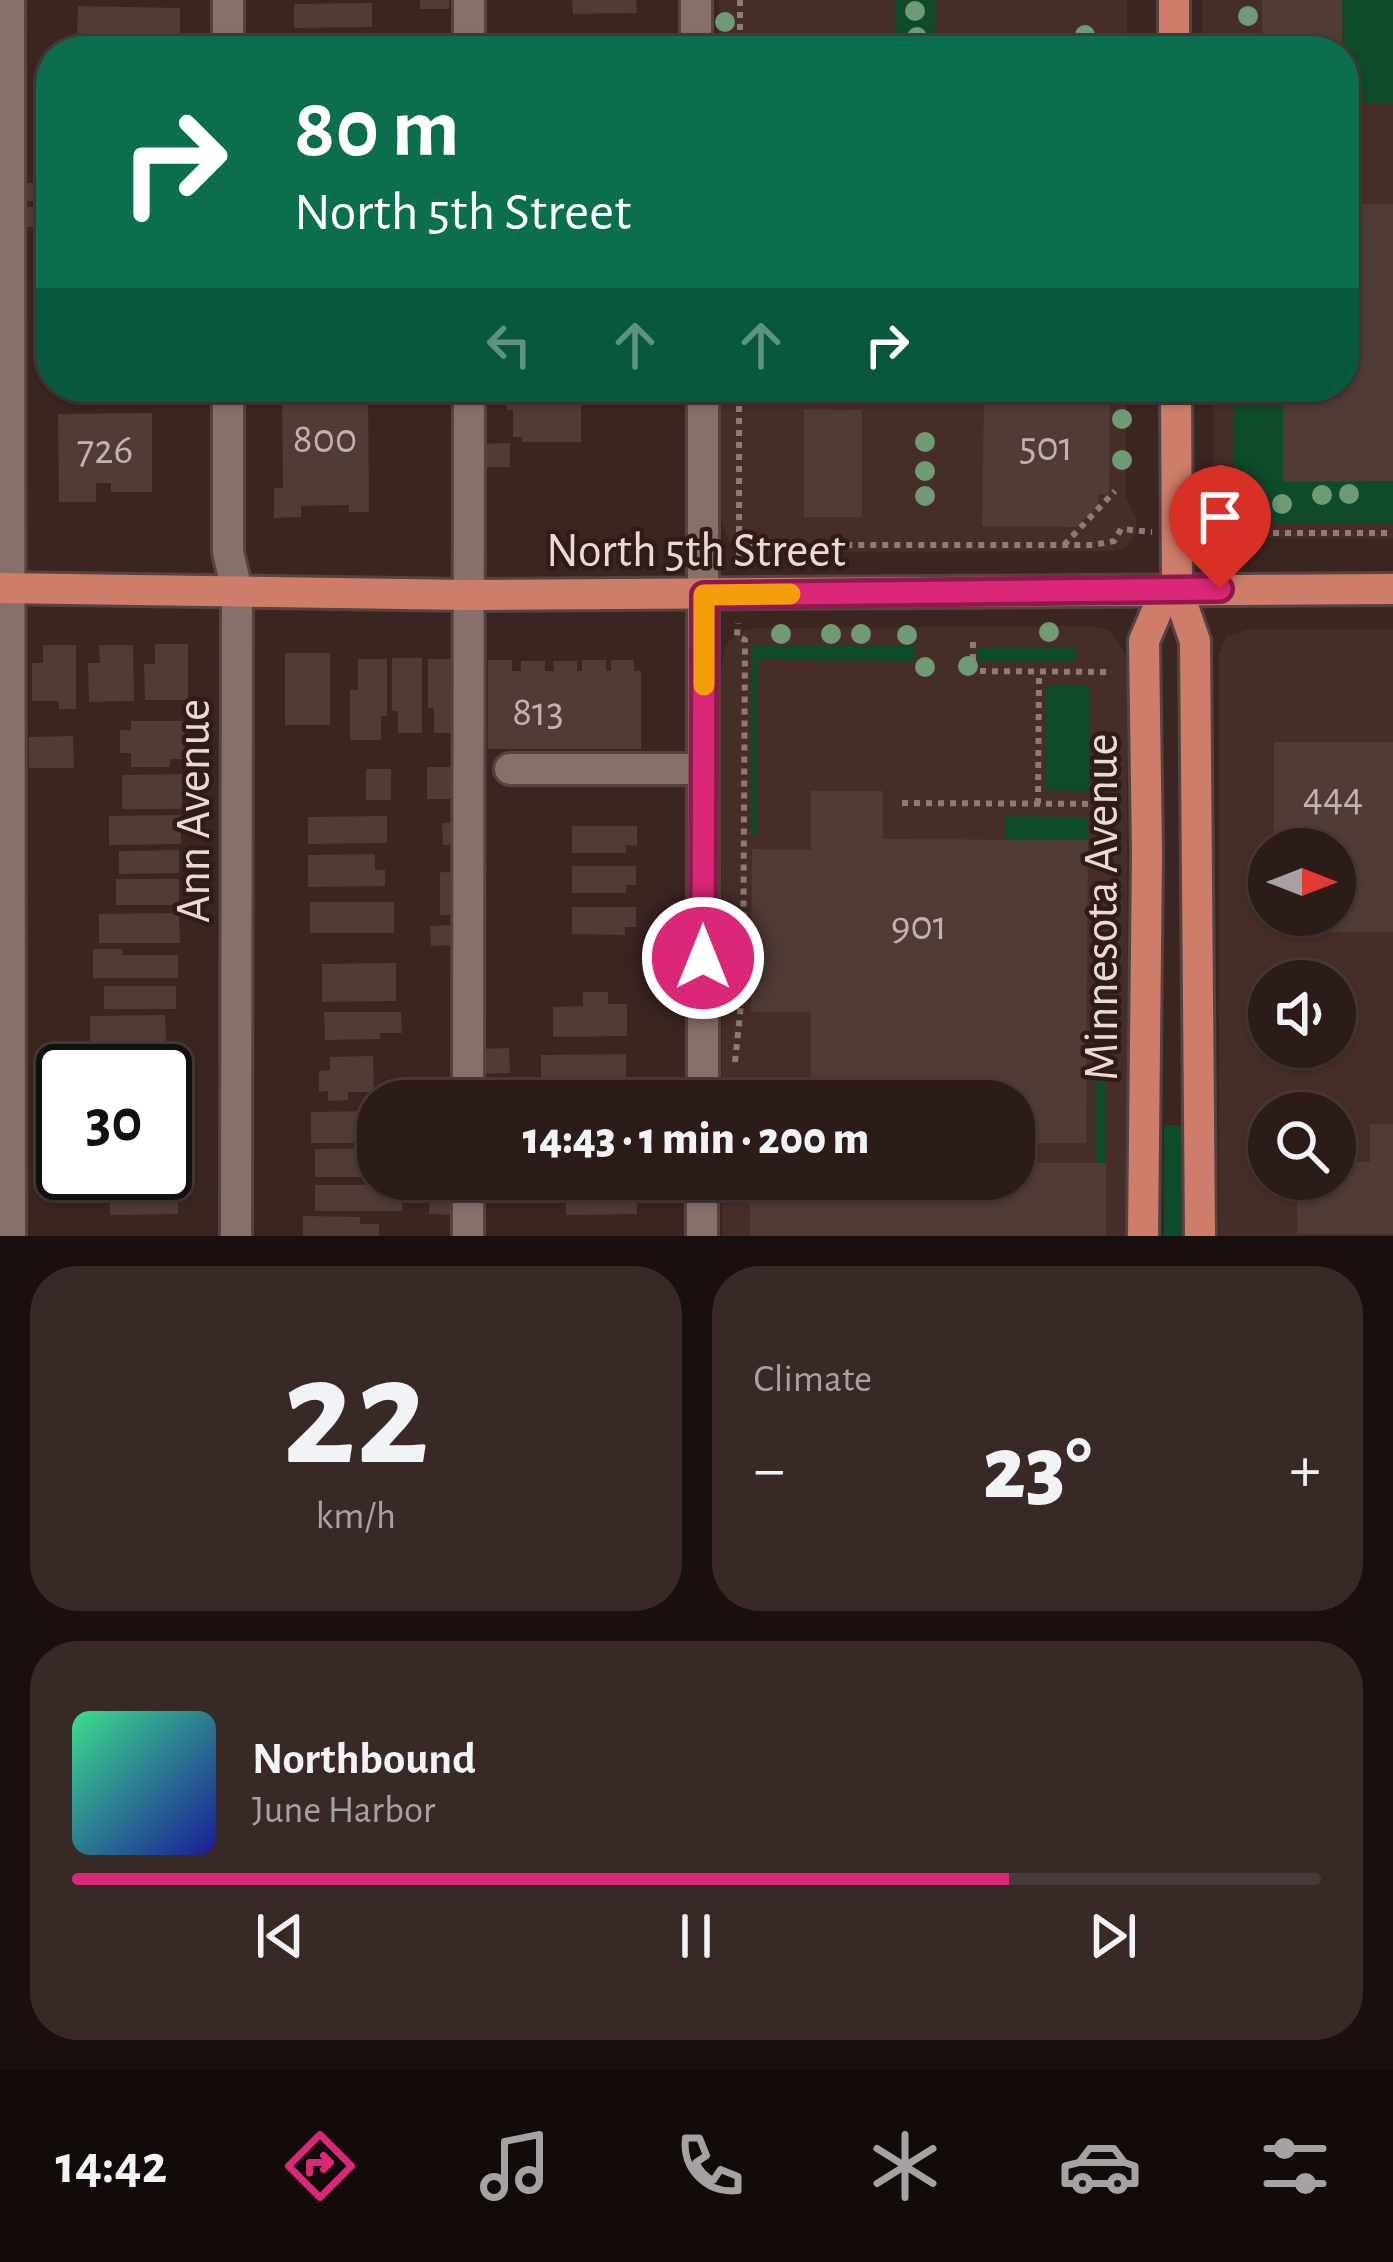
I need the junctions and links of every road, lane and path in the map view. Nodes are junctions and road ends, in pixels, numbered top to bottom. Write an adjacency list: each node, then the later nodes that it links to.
1 (9, 0): 22 (street)
2 (228, 0): 7 (street)
3 (469, 0): 8 (street)
4 (696, 0): 9 (street)
5 (740, 0): 10 (path)
6 (1174, 0): 11 (main road)
7 (228, 36)
8 (469, 36)
9 (696, 36)
10 (740, 36)
11 (1174, 36)
12 (228, 402): 25 (street, Ann Avenue)
13 (469, 402): 27 (street)
14 (703, 402): 26 (street)
15 (739, 402): 21 (path)
16 (1176, 402): 23 (main road, Minnesota Avenue)
17 (1115, 491): 21 (path)
18 (1136, 533): 21 (path)
19 (1207, 533): 20 (path)
20 (1393, 533)
21 (1064, 545)
22 (5, 588): 25 (main road, North 5th Street); 42 (street)
23 (1177, 589): 24 (main road, North 5th Street); 26 (main road, North 5th Street); 46 (main road, Minnesota Avenue); 47 (main road, Minnesota Avenue)
24 (1393, 589)
25 (237, 591): 27 (main road, North 5th Street); 43 (street, Ann Avenue)
26 (704, 595): 27 (main road, North 5th Street); 33 (street)
27 (469, 596): 38 (street)
28 (741, 638): 37 (path)
29 (973, 642): 30 (path)
30 (1040, 672): 31 (path); 35 (path)
31 (1108, 672)
32 (510, 769): 33 (street)
33 (704, 769): 39 (street)
34 (902, 803): 35 (path)
35 (1039, 804): 36 (path)
36 (1111, 804)
37 (733, 1078)
38 (468, 1080)
39 (703, 1080)
40 (468, 1200): 44 (street)
41 (702, 1200): 45 (street)
42 (10, 1236)
43 (236, 1236)
44 (468, 1236)
45 (702, 1236)
46 (1143, 1236)
47 (1200, 1236)

